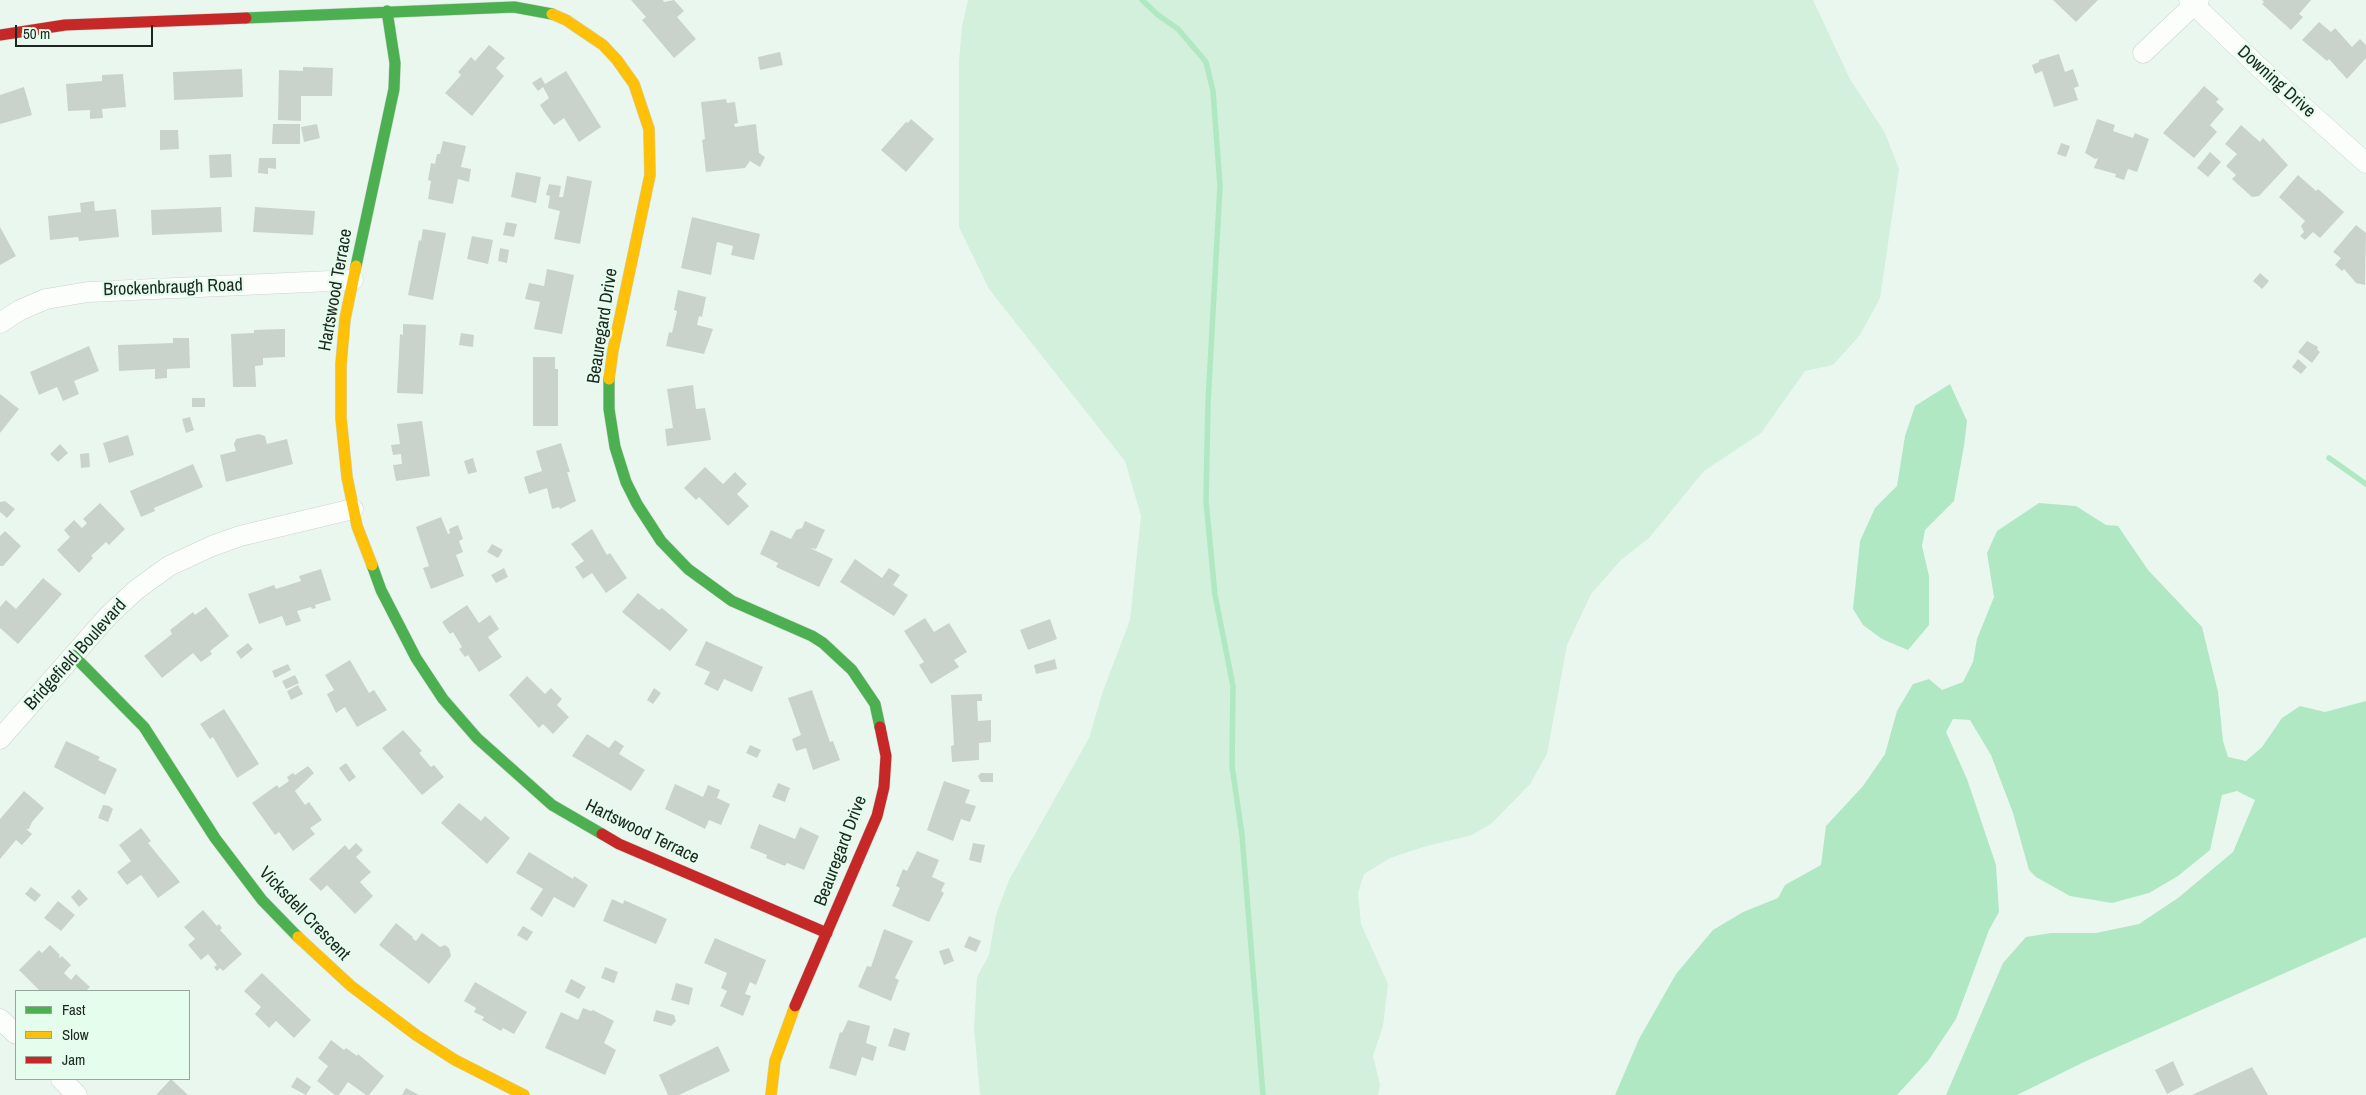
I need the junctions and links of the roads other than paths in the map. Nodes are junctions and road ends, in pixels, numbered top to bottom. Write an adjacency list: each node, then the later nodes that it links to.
1 (2194, 2): 4 (street); 5 (street, Downing Drive)
2 (387, 12): 3 (street, Beauregard Drive); 6 (street, Hartswood Terrace); 11 (street, Beauregard Drive)
3 (0, 35)
4 (2144, 53)
5 (2366, 163)
6 (353, 280): 7 (street, Brockenbraugh Road); 8 (street, Hartswood Terrace)
7 (0, 323)
8 (353, 509): 9 (street, Bridgefield Boulevard); 11 (street, Hartswood Terrace)
9 (74, 656): 10 (street, Bridgefield Boulevard); 16 (street, Vicksdell Crescent)
10 (0, 740)
11 (827, 933): 17 (street, Beauregard Drive)
12 (0, 1019): 13 (street)
13 (15, 1033)
14 (62, 1080): 15 (street)
15 (77, 1095)
16 (524, 1095)
17 (771, 1095)

